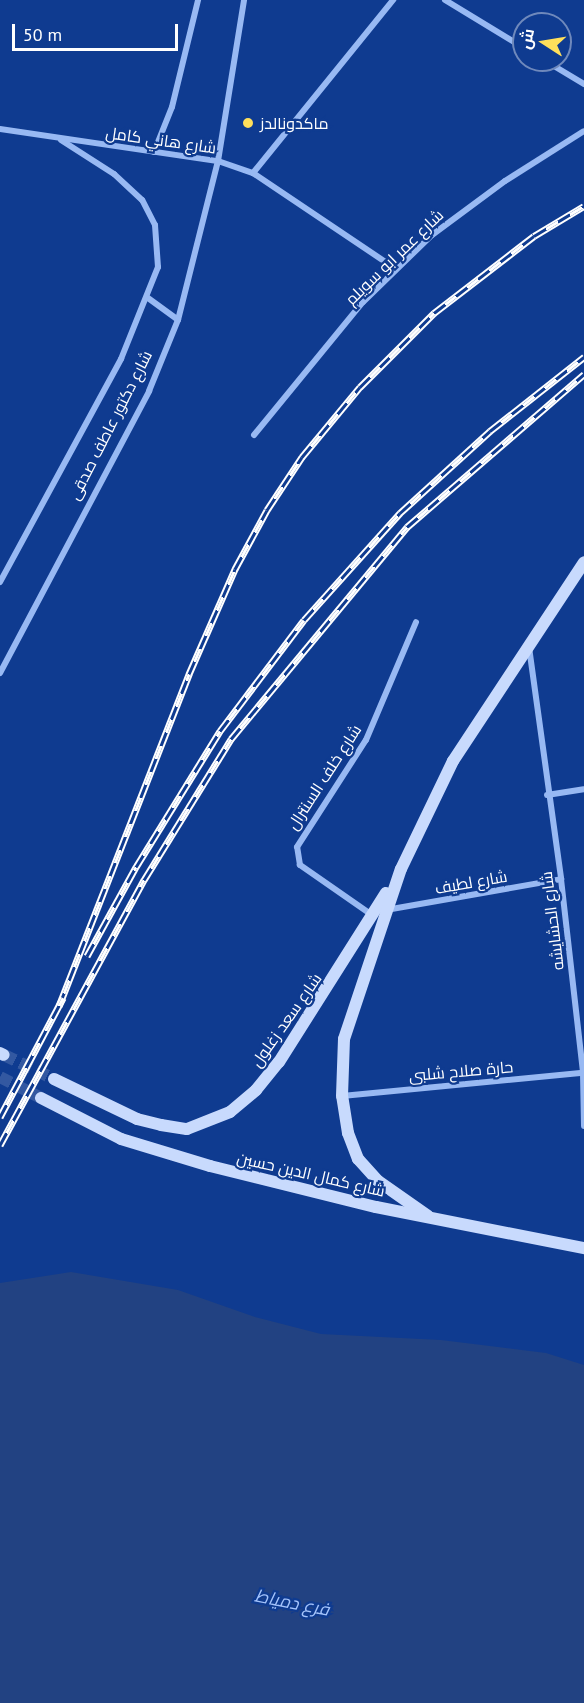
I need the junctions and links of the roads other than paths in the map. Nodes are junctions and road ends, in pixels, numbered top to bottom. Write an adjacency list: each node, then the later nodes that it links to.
1 (198, 0): 11 (street)
2 (244, 0): 12 (street, شارع دكتور عاطف صدقى)
3 (393, 0): 13 (street)
4 (445, 0): 5 (street)
5 (512, 41)
6 (564, 72): 7 (street)
7 (584, 84)
8 (0, 129): 10 (street, شارع هاني كامل)
9 (584, 131): 14 (street, شارع عمر ابو سويلم)
10 (61, 140): 11 (street, شارع هاني كامل); 15 (street, شارع دكتور عاطف صدقى)
11 (154, 152): 12 (street, شارع هاني كامل)
12 (218, 161): 13 (street, شارع هاني كامل); 16 (street, شارع دكتور عاطف صدقى)
13 (253, 173): 14 (street, شارع هاني كامل)
14 (396, 269): 17 (street, شارع عمر ابو سويلم)
15 (148, 298): 16 (street); 19 (street, شارع دكتور عاطف صدقى)
16 (178, 320): 22 (street, شارع دكتور عاطف صدقى)
17 (254, 435)
18 (584, 562): 21 (main road, شارع سعد زغلول)
19 (0, 582)
20 (416, 622): 28 (street, شارع خلف السنترال)
21 (528, 642): 24 (street, شارع الحشايشه); 25 (main road, شارع سعد زغلول)
22 (0, 673)
23 (584, 789): 24 (street)
24 (547, 795): 26 (street, شارع الحشايشه)
25 (401, 869): 27 (main road, شارع سعد زغلول); 28 (main road, شارع سعد زغلول)
26 (561, 879): 27 (street, شارع لطيف); 29 (street, شارع الحشايشه)
27 (386, 910): 31 (main road, شارع سعد زغلول)
28 (373, 915): 30 (main road, شارع سعد زغلول)
29 (583, 1073): 31 (street, حارة صلاح شلبى); 33 (street, شارع الحشايشه)
30 (54, 1079)
31 (342, 1096): 34 (main road, شارع سعد زغلول)
32 (41, 1098): 34 (main road, شارع كمال الدين حسين)
33 (584, 1126)
34 (428, 1216): 35 (main road, شارع كمال الدين حسين)
35 (584, 1248)

